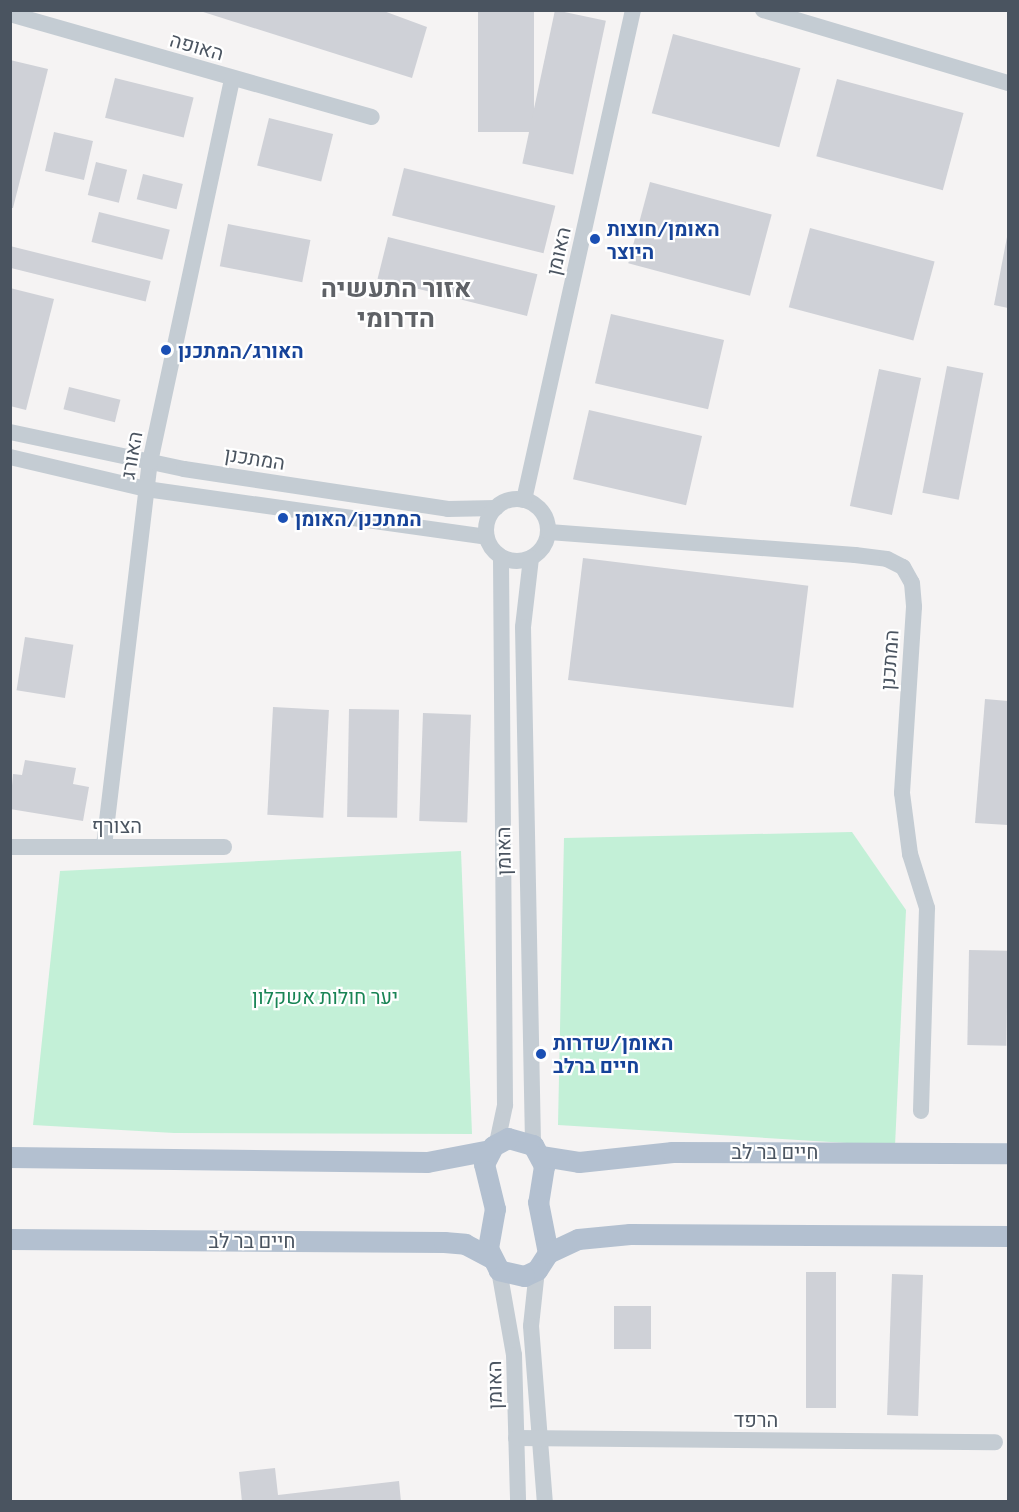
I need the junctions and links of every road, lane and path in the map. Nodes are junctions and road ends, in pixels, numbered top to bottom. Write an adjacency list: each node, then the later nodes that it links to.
1 (633, 10): 11 (street, האומן)
2 (763, 10): 5 (street)
3 (10, 14): 4 (street, האופה)
4 (232, 78): 6 (street, האופה); 9 (street, האורג)
5 (1008, 83)
6 (372, 117)
7 (10, 432): 9 (street, המתכנן)
8 (10, 458): 10 (street)
9 (150, 462): 10 (street, האורג); 12 (street, המתכנן)
10 (146, 489): 14 (street); 17 (street, האורג)
11 (524, 500): 12 (street); 13 (street)
12 (496, 508): 14 (street)
13 (549, 532): 16 (street); 20 (street, המתכנן)
14 (487, 537): 15 (street)
15 (501, 557): 16 (street); 21 (street, האומן)
16 (531, 558): 22 (street, האומן)
17 (104, 846): 18 (street, הצורף); 19 (street, הצורף)
18 (10, 847)
19 (224, 848)
20 (921, 1111)
21 (493, 1147): 22 (main road, חיים בר לב); 24 (main road); 28 (main road)
22 (537, 1151): 23 (main road, חיים בר לב); 27 (main road)
23 (1008, 1153)
24 (10, 1157)
25 (1008, 1236): 27 (main road)
26 (10, 1239): 28 (main road, חיים בר לב)
27 (542, 1262): 28 (main road); 30 (street, האומן)
28 (495, 1264): 29 (street, האומן)
29 (516, 1438): 30 (street, הרפד); 32 (street, האומן)
30 (543, 1438): 31 (street, הרפד); 33 (street, האומן)
31 (995, 1442)
32 (518, 1502)
33 (545, 1502)

